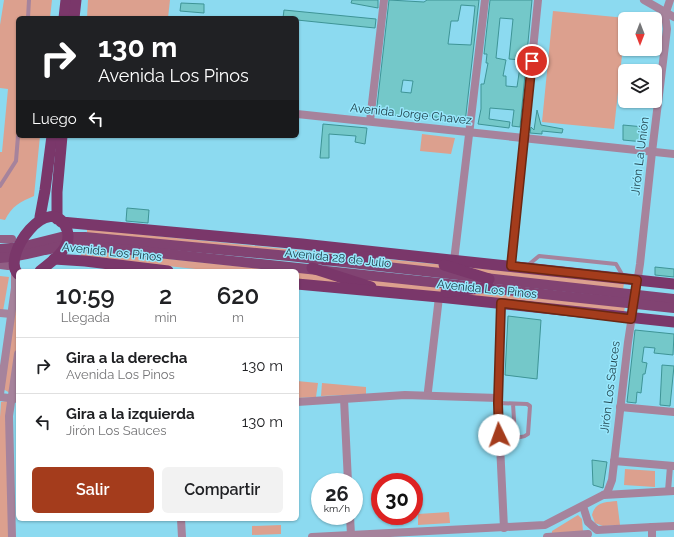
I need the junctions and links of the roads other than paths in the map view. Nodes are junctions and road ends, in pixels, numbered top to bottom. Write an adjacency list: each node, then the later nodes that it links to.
1 (29, 0): 10 (lane)
2 (66, 0): 11 (highway)
3 (76, 0): 12 (highway)
4 (384, 0): 15 (street)
5 (485, 0): 16 (street)
6 (538, 0): 20 (street)
7 (644, 0): 9 (street)
8 (670, 0): 9 (street)
9 (666, 11): 13 (street); 21 (street, Jirón La Unión)
10 (28, 16)
11 (64, 16)
12 (74, 16)
13 (674, 17)
14 (299, 114): 15 (street, Avenida Jorge Chavez)
15 (370, 121): 16 (street, Avenida Jorge Chavez)
16 (469, 132): 20 (street, Avenida Jorge Chavez); 35 (street)
17 (18, 138): 23 (lane)
18 (52, 138): 24 (highway)
19 (62, 138): 25 (highway)
20 (523, 138): 21 (street, Avenida Jorge Chavez); 36 (street)
21 (652, 152): 22 (street, Avenida Jorge Chavez); 42 (street, Jirón La Unión)
22 (674, 154)
23 (0, 186)
24 (40, 217): 25 (highway, Avenida 28 de Julio); 27 (highway)
25 (59, 220): 30 (highway, Avenida 28 de Julio); 33 (highway)
26 (0, 239): 27 (main road)
27 (12, 239): 41 (highway)
28 (84, 241): 29 (main road, Avenida 28 de Julio); 32 (main road, Avenida 28 de Julio); 34 (main road, Avenida 28 de Julio); 38 (main road, Avenida 28 de Julio)
29 (0, 249)
30 (394, 254): 31 (highway, Avenida 28 de Julio); 34 (highway)
31 (418, 257): 35 (highway, Avenida 28 de Julio); 43 (highway)
32 (0, 258)
33 (54, 259): 37 (highway, Avenida Los Pinos); 39 (highway)
34 (325, 260): 43 (main road, Avenida 28 de Julio)
35 (454, 261): 36 (highway, Avenida 28 de Julio)
36 (511, 266): 42 (highway, Avenida 28 de Julio)
37 (103, 267): 40 (highway, Avenida Los Pinos)
38 (312, 268): 43 (main road, Avenida 28 de Julio); 46 (highway)
39 (42, 269)
40 (136, 269)
41 (10, 270): 54 (street)
42 (637, 280): 45 (highway, Avenida 28 de Julio); 49 (street, Jirón Los Sauces)
43 (489, 283): 47 (highway); 49 (main road, Avenida 28 de Julio)
44 (299, 284): 46 (highway, Avenida Los Pinos)
45 (674, 284)
46 (390, 292): 47 (highway, Avenida Los Pinos)
47 (408, 294): 48 (highway, Avenida Los Pinos)
48 (439, 297): 51 (highway, Avenida Los Pinos); 58 (street)
49 (634, 299): 50 (main road, Avenida 28 de Julio); 52 (main road, Avenida 28 de Julio); 55 (street, Jirón Los Sauces)
50 (674, 299)
51 (501, 303): 55 (highway, Avenida Los Pinos); 63 (street)
52 (674, 308)
53 (0, 313): 54 (street)
54 (11, 314): 59 (street)
55 (631, 319): 56 (highway, Avenida Los Pinos); 66 (street, Jirón Los Sauces)
56 (674, 322)
57 (16, 376): 61 (street)
58 (428, 391)
59 (0, 394)
60 (0, 397): 61 (street)
61 (14, 399): 83 (street)
62 (344, 399): 63 (street); 64 (street); 70 (street)
63 (498, 400): 65 (lane); 79 (street)
64 (299, 402)
65 (513, 404): 65 (lane)
66 (620, 407): 67 (street); 68 (street, Jirón Los Sauces)
67 (674, 412)
68 (614, 461): 69 (street); 72 (street, Jirón Los Sauces)
69 (672, 466): 71 (street)
70 (348, 473)
71 (671, 491): 72 (street)
72 (604, 495): 73 (street)
73 (583, 506): 75 (street); 77 (street)
74 (181, 521): 84 (street)
75 (588, 522): 80 (street); 82 (street)
76 (350, 525): 81 (street)
77 (545, 525): 79 (street); 86 (street)
78 (674, 526): 80 (street)
79 (504, 528): 81 (street)
80 (652, 528): 88 (street)
81 (351, 535): 85 (street)
82 (588, 536): 87 (street)
83 (12, 537)
84 (182, 537)
85 (312, 537)
86 (542, 537)
87 (547, 537)
88 (652, 537)

